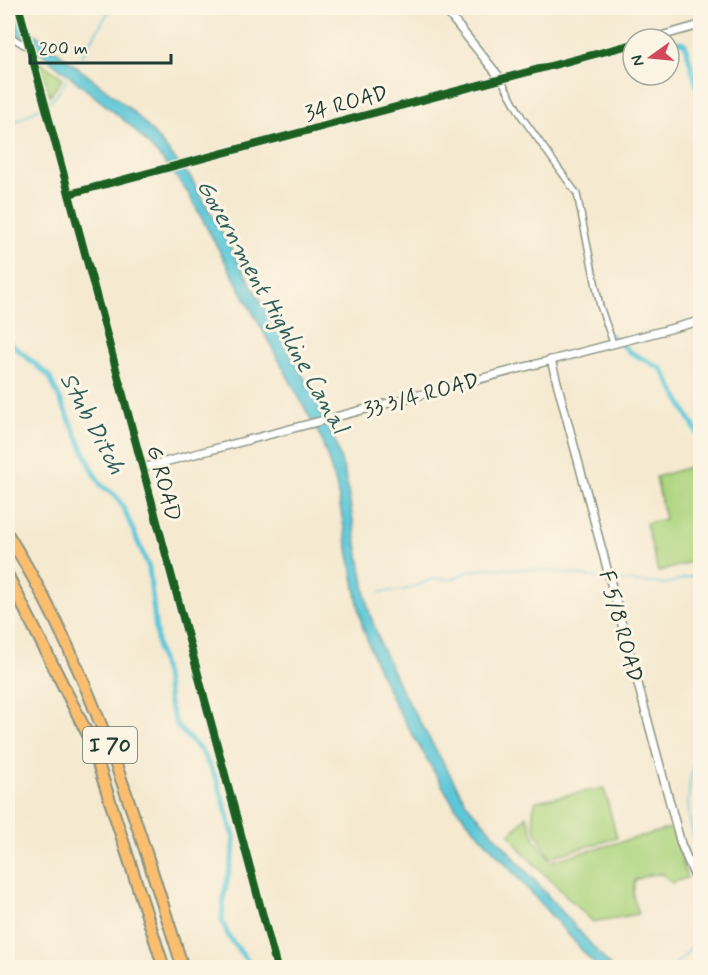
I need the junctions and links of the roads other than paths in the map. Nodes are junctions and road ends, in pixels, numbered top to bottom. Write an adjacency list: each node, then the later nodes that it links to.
1 (19, 8): 6 (street, G ROAD)
2 (444, 8): 8 (street)
3 (700, 26): 4 (street)
4 (681, 31)
5 (8, 35): 6 (street)
6 (28, 44): 9 (street, G ROAD)
7 (621, 47): 8 (street, 34 ROAD)
8 (501, 79): 9 (street, 34 ROAD); 11 (street)
9 (69, 194): 13 (street, G ROAD)
10 (700, 321): 11 (street, 33 3/4 ROAD)
11 (613, 343): 12 (street, 33 3/4 ROAD)
12 (551, 360): 13 (street, 33 3/4 ROAD); 16 (street, F 5/8 ROAD)
13 (142, 468): 19 (street, G ROAD)
14 (8, 535): 18 (highway, I 70)
15 (8, 576): 17 (highway, I 70)
16 (700, 889)
17 (164, 968)
18 (183, 968)
19 (277, 968)

